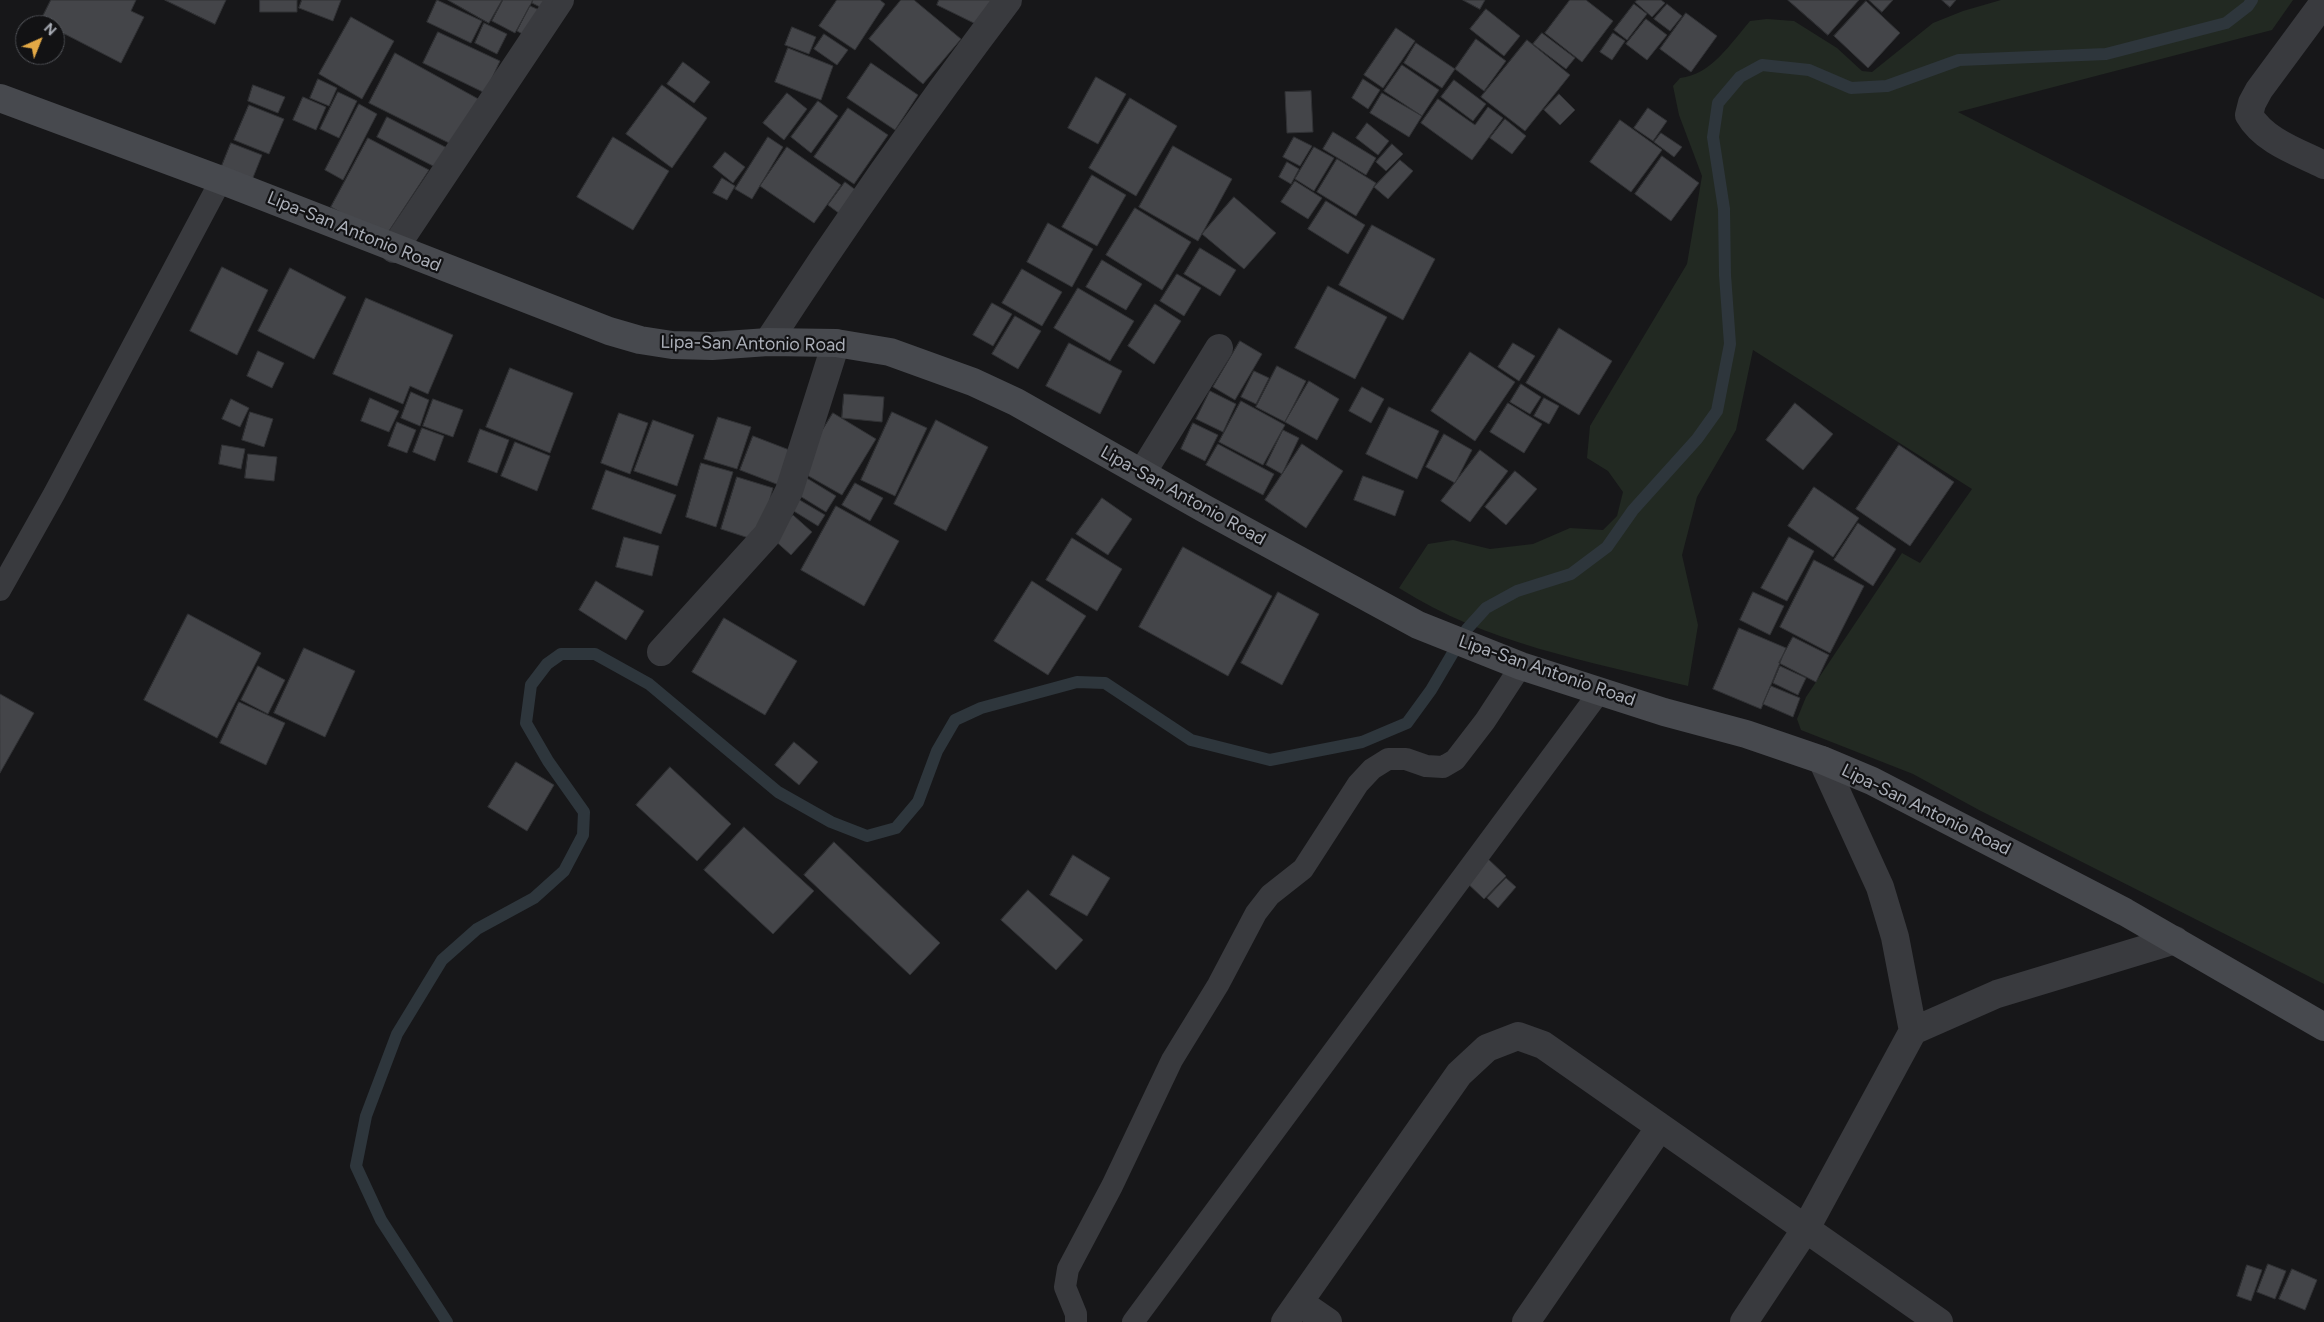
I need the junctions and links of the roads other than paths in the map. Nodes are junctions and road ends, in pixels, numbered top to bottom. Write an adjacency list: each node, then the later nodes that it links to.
1 (560, 0): 7 (street)
2 (1008, 0): 8 (street)
3 (2324, 2): 5 (street)
4 (0, 98): 6 (main road, Lipa-San Antonio Road)
5 (2324, 165)
6 (221, 180): 7 (main road, Lipa-San Antonio Road); 12 (lane)
7 (394, 248): 8 (main road, Lipa-San Antonio Road)
8 (768, 342): 9 (main road, Lipa-San Antonio Road)
9 (836, 343): 11 (main road, Lipa-San Antonio Road); 13 (street)
10 (1219, 348): 11 (street)
11 (1142, 473): 14 (main road, Lipa-San Antonio Road)
12 (0, 590)
13 (661, 652)
14 (1514, 663): 15 (main road, Lipa-San Antonio Road); 23 (lane)
15 (1601, 690): 16 (main road, Lipa-San Antonio Road); 24 (lane)
16 (1822, 760): 17 (main road, Lipa-San Antonio Road); 19 (street)
17 (2175, 940): 18 (main road, Lipa-San Antonio Road); 19 (street)
18 (2324, 1027)
19 (1914, 1031): 21 (street)
20 (1660, 1127): 21 (street); 22 (street); 26 (street)
21 (1805, 1230): 27 (street); 28 (street)
22 (1292, 1312): 25 (street)
23 (1076, 1322)
24 (1133, 1322)
25 (1328, 1322)
26 (1526, 1322)
27 (1744, 1322)
28 (1939, 1322)

